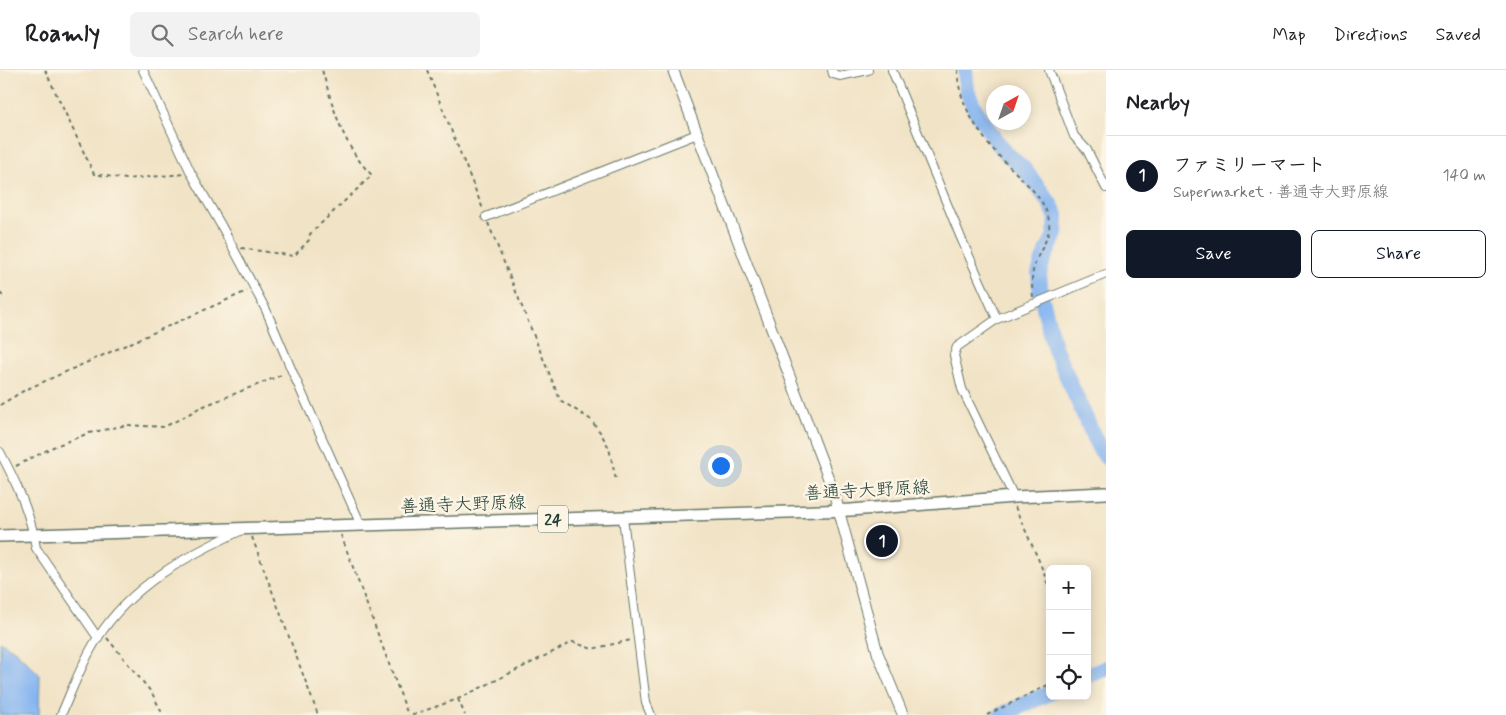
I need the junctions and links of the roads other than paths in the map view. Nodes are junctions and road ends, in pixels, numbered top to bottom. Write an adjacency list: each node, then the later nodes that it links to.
1 (142, 70): 17 (street)
2 (673, 70): 7 (street)
3 (832, 70): 4 (street)
4 (868, 70)
5 (892, 70): 11 (street)
6 (1049, 70): 8 (street)
7 (697, 134): 9 (street); 15 (street)
8 (1106, 188)
9 (486, 217)
10 (1106, 274): 11 (street)
11 (997, 319): 14 (street)
12 (0, 452): 20 (street)
13 (1106, 493): 14 (main road, 善通寺大野原線 / 24)
14 (1014, 497): 15 (main road, 善通寺大野原線 / 24)
15 (839, 510): 16 (main road, 善通寺大野原線 / 24); 24 (street)
16 (623, 518): 17 (main road, 善通寺大野原線 / 24); 23 (street)
17 (361, 524): 18 (main road, 善通寺大野原線 / 24)
18 (248, 528): 20 (main road, 善通寺大野原線 / 24); 21 (street)
19 (0, 536): 20 (main road, 善通寺大野原線 / 24)
20 (34, 536): 21 (street)
21 (100, 635): 22 (street)
22 (61, 715)
23 (651, 715)
24 (903, 715)

